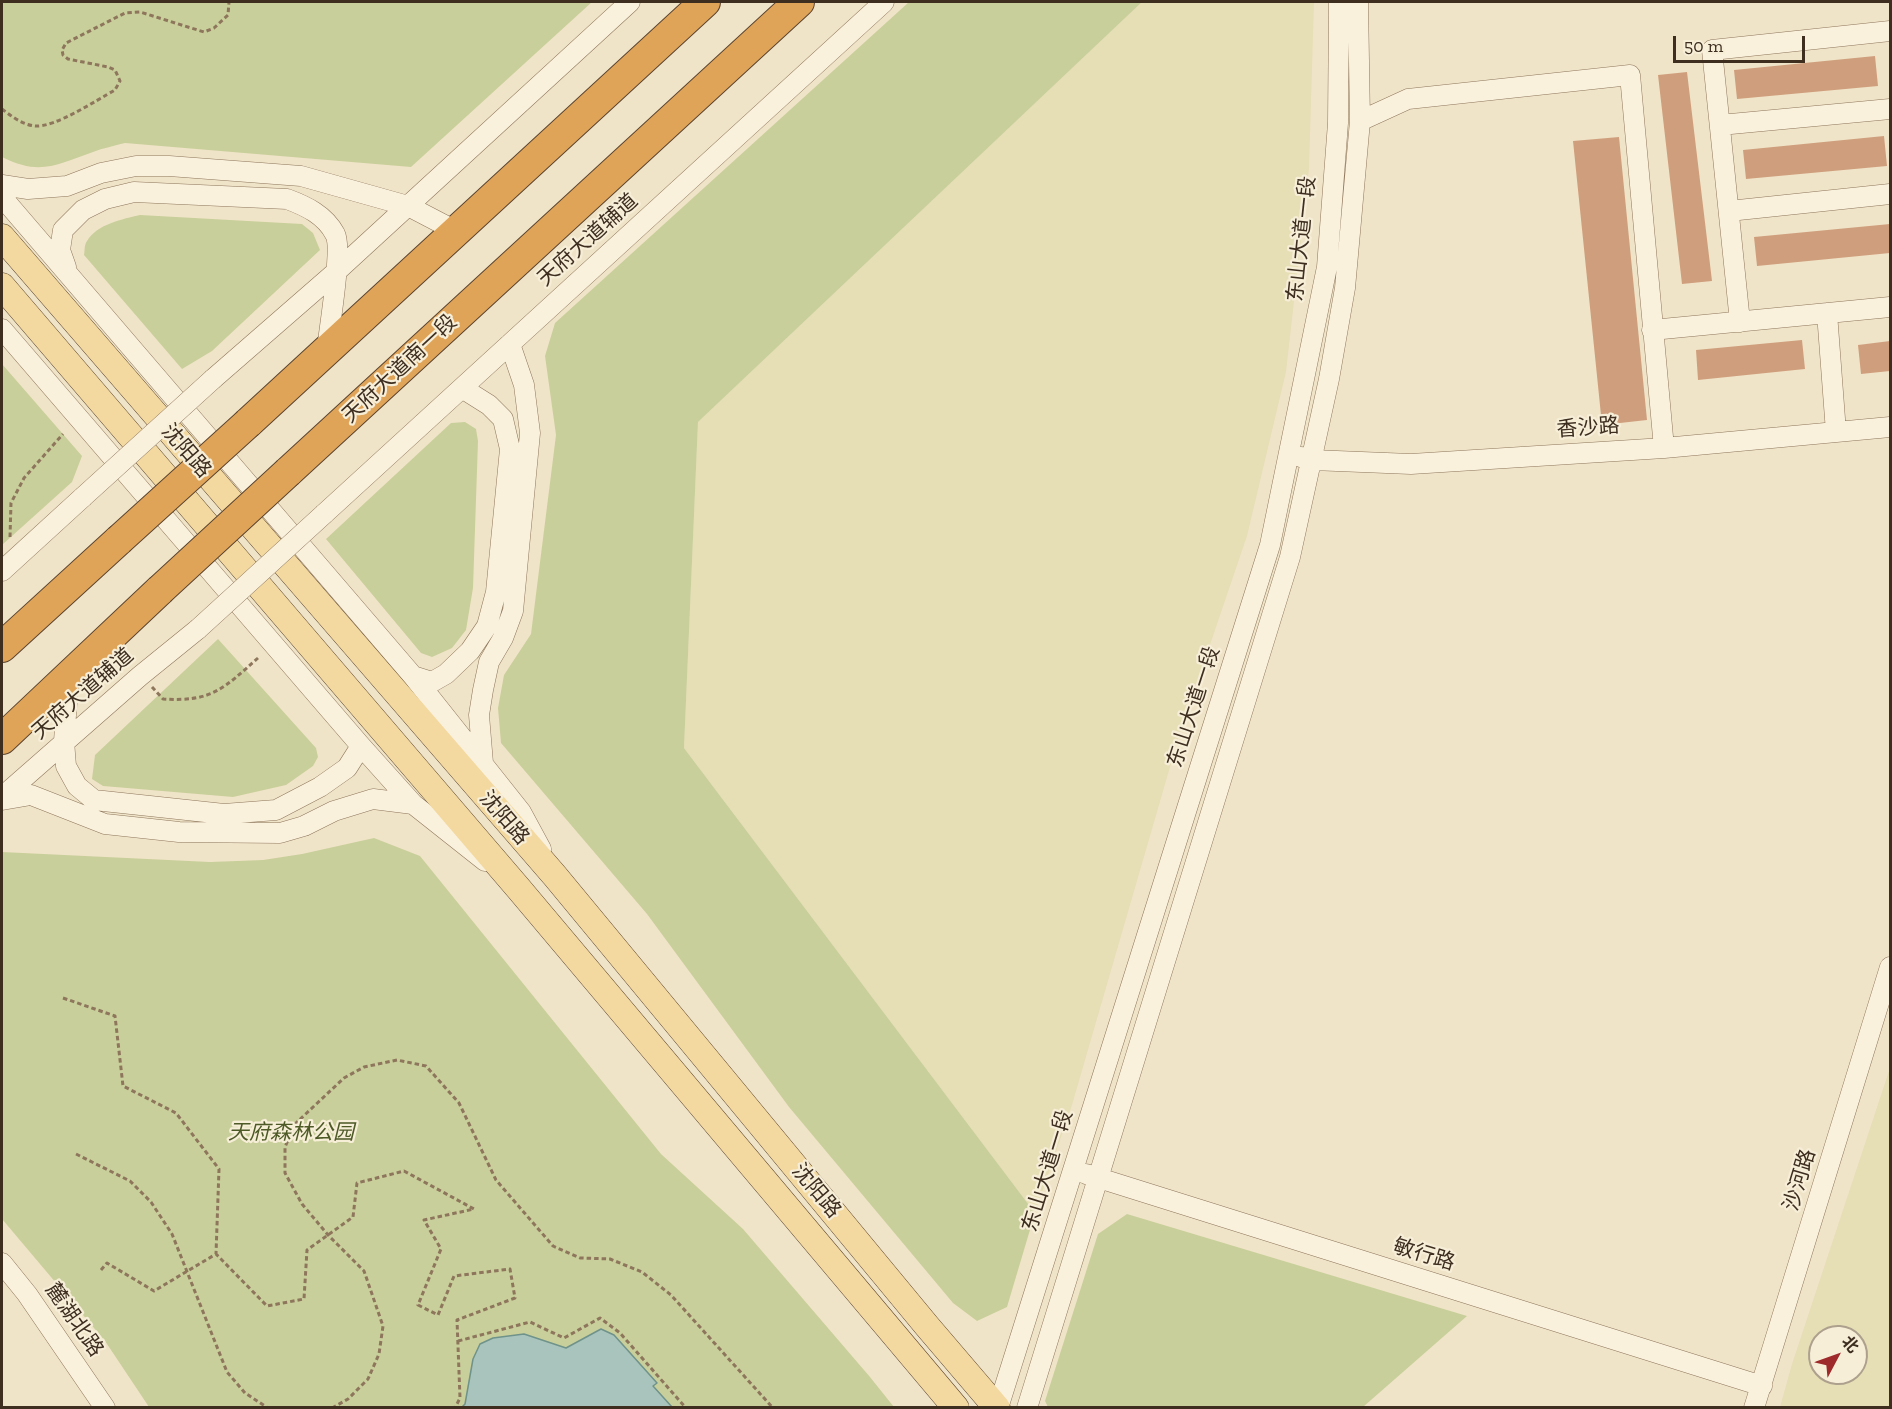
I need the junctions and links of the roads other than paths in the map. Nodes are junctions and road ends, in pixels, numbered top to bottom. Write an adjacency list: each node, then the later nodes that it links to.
1 (630, 2): 14 (street)
2 (705, 2): 16 (highway)
3 (799, 2): 36 (highway, 天府大道南一段, bridge)
4 (884, 2): 26 (street, 天府大道辅道)
5 (1339, 2): 32 (street, 东山大道一段)
6 (1358, 2): 9 (street)
7 (1890, 31): 10 (street)
8 (1890, 109): 10 (street)
9 (1360, 121): 25 (street); 33 (street)
10 (1720, 125): 15 (street)
11 (2, 185): 14 (street)
12 (1890, 194): 15 (street)
13 (2, 197): 19 (street)
14 (408, 206): 16 (street); 18 (street)
15 (1729, 211): 23 (street)
16 (456, 231): 27 (highway)
17 (2, 237): 44 (main road, 沈阳路)
18 (337, 271): 19 (street); 27 (street); 34 (street, bridge)
19 (68, 273): 37 (street)
20 (2, 286): 45 (main road, 沈阳路)
21 (1890, 307): 22 (street)
22 (1827, 313): 23 (street); 30 (street)
23 (1740, 322): 25 (street)
24 (2, 329): 40 (street)
25 (1652, 330): 31 (street)
26 (510, 344): 28 (street, 天府大道辅道); 41 (street)
27 (327, 350): 35 (highway, bridge)
28 (462, 388): 37 (street); 39 (street, 天府大道辅道, bridge)
29 (1890, 427): 30 (street, 香沙路)
30 (1836, 432): 31 (street, 香沙路)
31 (1664, 448): 33 (street, 香沙路)
32 (1290, 453): 33 (street, 香沙路); 47 (street, 东山大道一段)
33 (1312, 460): 48 (street)
34 (2, 571)
35 (2, 647)
36 (69, 676): 38 (highway, 天府大道南一段); 39 (street)
37 (413, 676): 41 (street)
38 (2, 739)
39 (64, 741): 40 (street); 42 (street, 天府大道辅道)
40 (361, 746): 43 (street)
41 (483, 763): 44 (street)
42 (2, 799): 43 (street)
43 (413, 804): 45 (street)
44 (555, 876): 53 (main road, 沈阳路)
45 (519, 889): 52 (main road, 沈阳路)
46 (1890, 967): 50 (street, 沙河路)
47 (1073, 1170): 48 (street, 敏行路); 53 (street, 东山大道一段)
48 (1098, 1178): 50 (street, 敏行路); 54 (street)
49 (2, 1263): 51 (street, 麓湖北路)
50 (1762, 1386): 55 (street, 沙河路)
51 (105, 1407)
52 (956, 1407)
53 (998, 1407)
54 (1027, 1407)
55 (1754, 1407)

